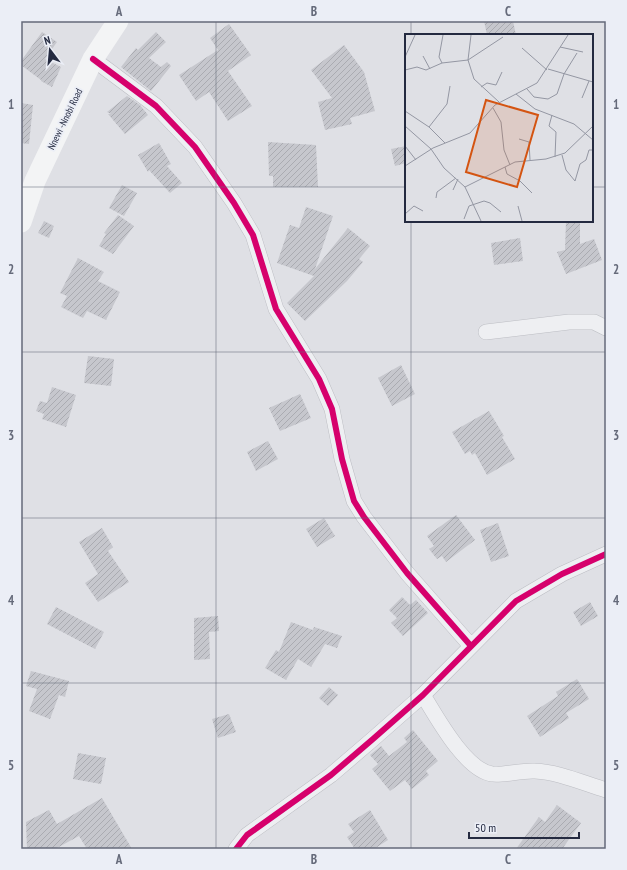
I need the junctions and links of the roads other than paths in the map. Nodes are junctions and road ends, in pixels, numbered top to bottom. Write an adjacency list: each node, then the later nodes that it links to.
1 (118, 21): 2 (main road, Nnewi -Nnobi Road)
2 (93, 59): 3 (main road, Nnewi -Nnobi Road); 7 (street)
3 (21, 222)
4 (606, 328): 5 (street)
5 (486, 332)
6 (606, 554): 7 (street)
7 (471, 646): 8 (street)
8 (423, 695): 9 (street); 10 (street)
9 (606, 790)
10 (236, 849)

